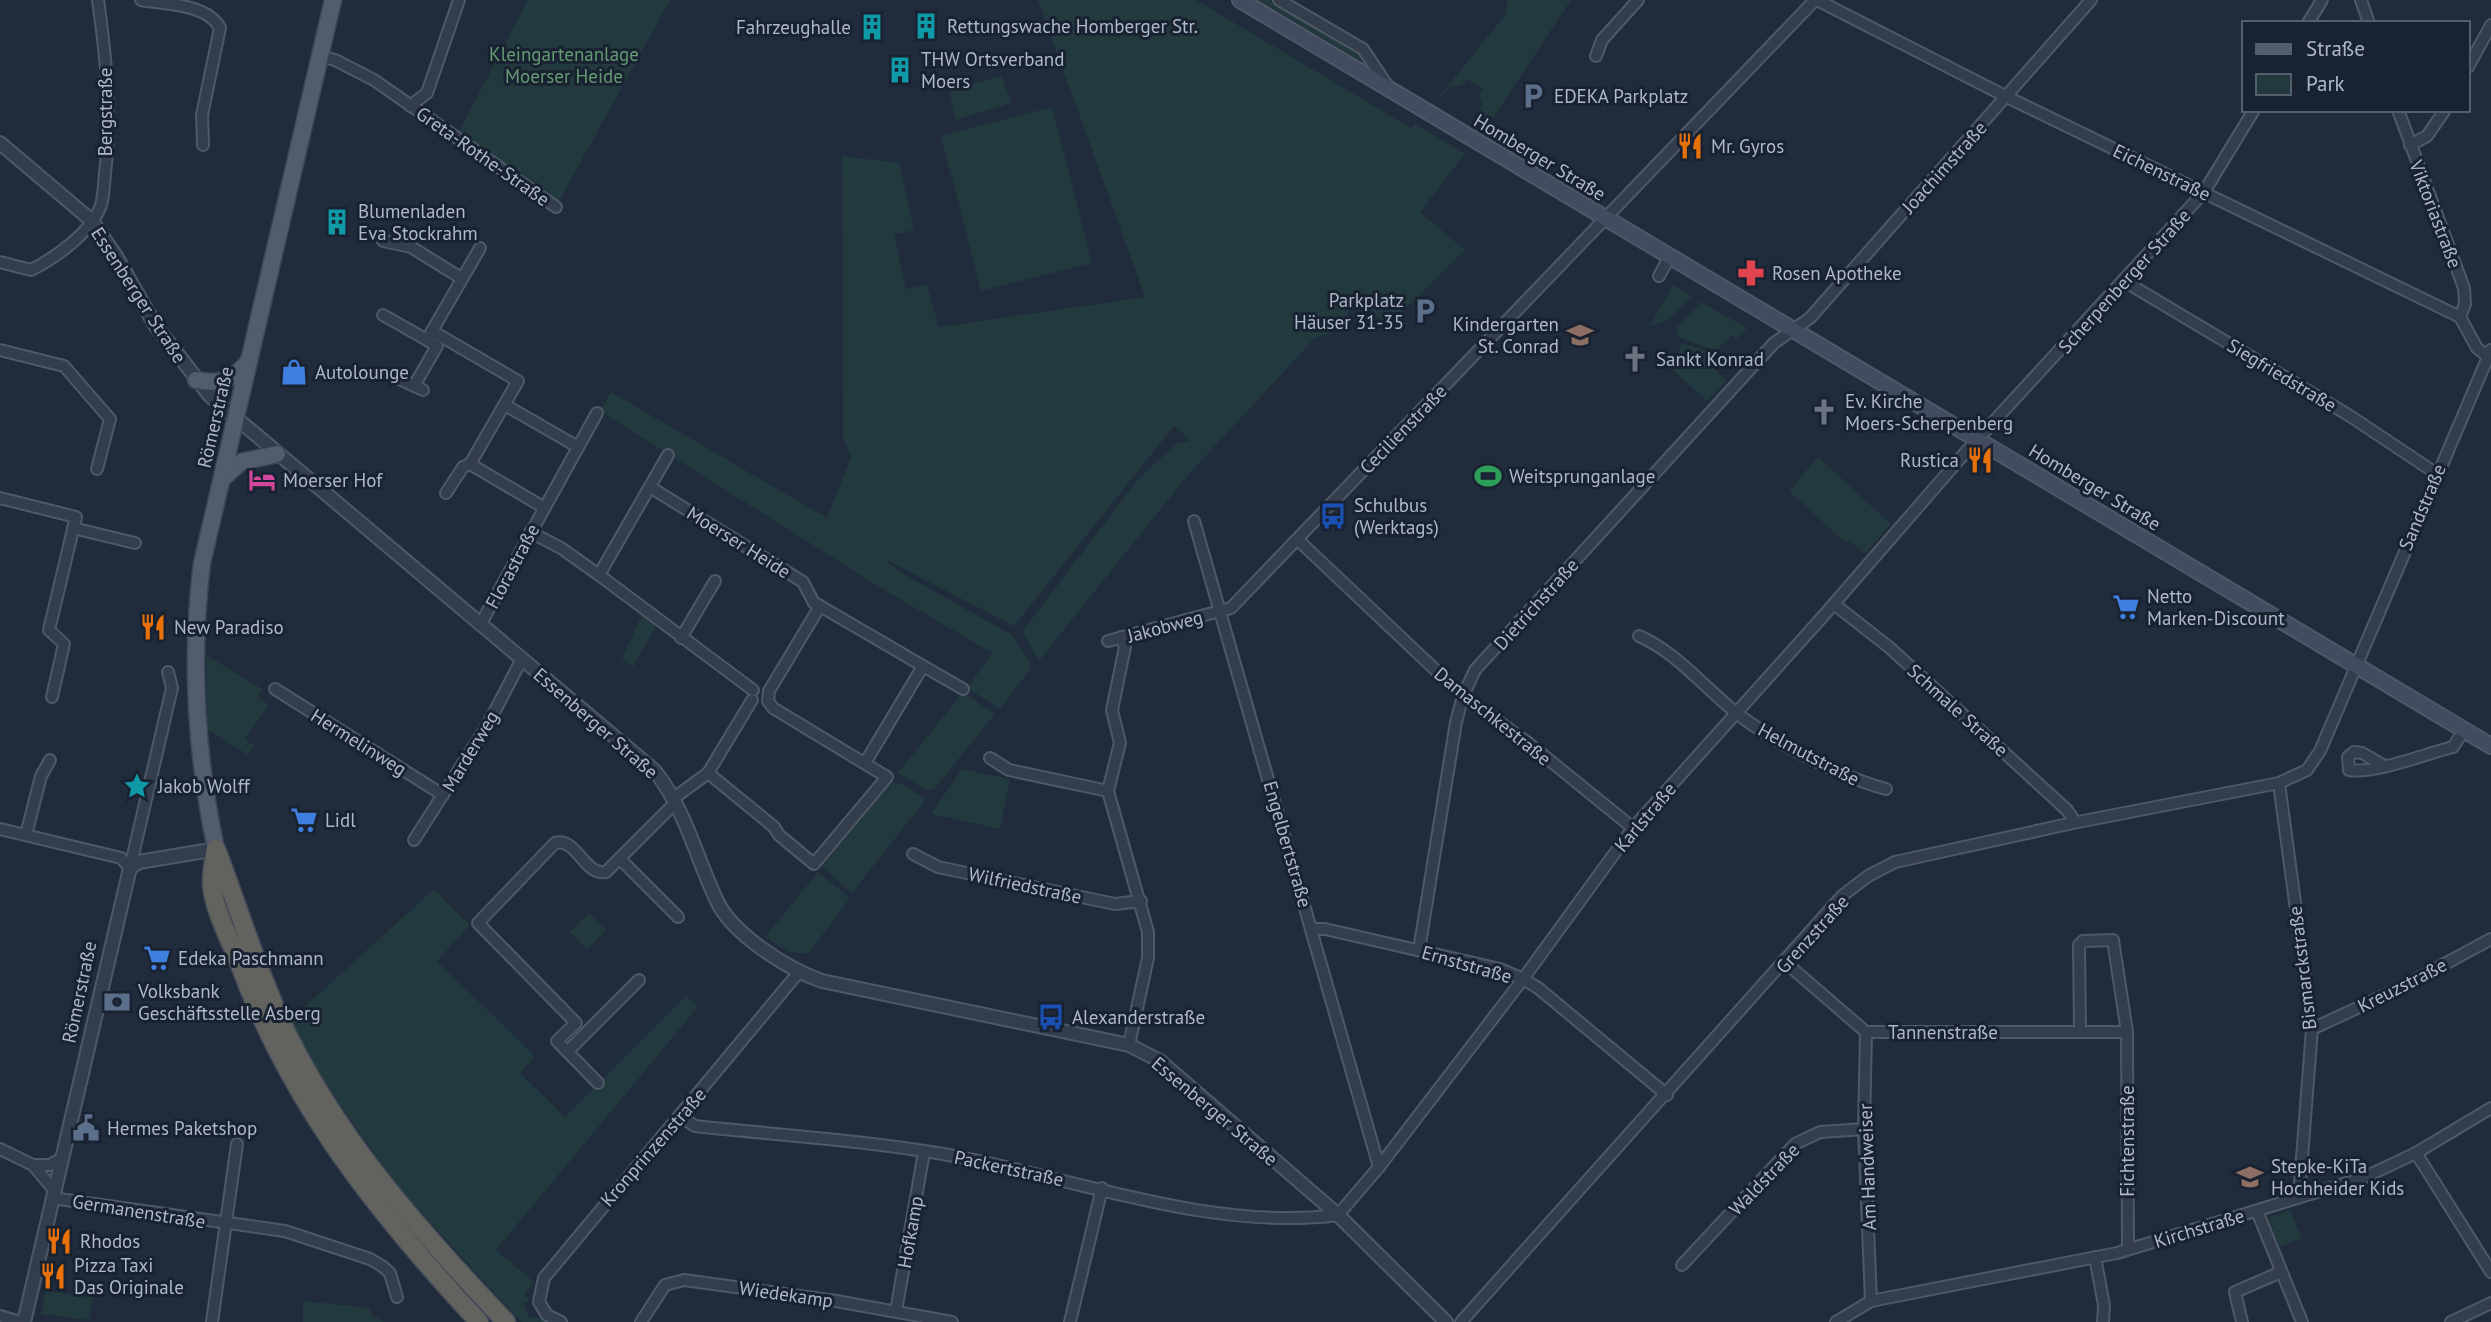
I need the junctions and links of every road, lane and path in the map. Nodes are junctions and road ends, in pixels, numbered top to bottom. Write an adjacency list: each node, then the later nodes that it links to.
1 (98, 0): 30 (street, Bergstraße)
2 (141, 0): 25 (street)
3 (334, 0): 16 (main road, Römerstraße)
4 (459, 0): 20 (street, Greta-Rothe-Straße)
5 (1240, 0): 18 (main road, Homberger Straße)
6 (1279, 0): 18 (street, Homberger Straße)
7 (1638, 0): 15 (street)
8 (1816, 0): 19 (street, Eichenstraße); 29 (street, Cecilienstraße)
9 (2091, 0): 19 (street, Joachimstraße)
10 (2322, 0): 12 (street)
11 (2361, 0): 13 (street)
12 (2309, 21)
13 (2368, 21)
14 (2491, 25): 17 (street)
15 (1596, 56)
16 (320, 57): 20 (street, Greta-Rothe-Straße); 44 (main road, Römerstraße)
17 (2470, 63)
18 (1391, 90): 29 (main road, Homberger Straße)
19 (2007, 97): 27 (street, Eichenstraße); 40 (street, Joachimstraße)
20 (411, 106): 28 (street, Greta-Rothe-Straße)
21 (2253, 112): 27 (street, Scherpenberger Straße)
22 (2399, 112): 26 (street, Viktoriastraße)
23 (2444, 112): 26 (street)
24 (0, 143): 30 (street, Essenberger Straße)
25 (203, 145)
26 (2410, 145): 39 (street, Viktoriastraße)
27 (2204, 192): 37 (street, Scherpenberger Straße); 39 (street, Eichenstraße)
28 (556, 207)
29 (1604, 217): 33 (main road, Homberger Straße); 65 (street, Cecilienstraße)
30 (92, 221): 34 (street); 46 (street, Essenberger Straße)
31 (383, 241): 36 (street)
32 (480, 248): 36 (street)
33 (1670, 256): 35 (street); 40 (main road, Homberger Straße)
34 (0, 262)
35 (1659, 276)
36 (461, 278): 41 (street)
37 (2124, 281): 50 (street, Scherpenberger Straße); 56 (street, Siegfriedstraße)
38 (383, 315): 41 (street)
39 (2460, 317): 43 (street)
40 (1793, 330): 50 (main road, Homberger Straße); 85 (street, Dietrichstraße)
41 (430, 336): 45 (street); 47 (street)
42 (0, 350): 55 (street)
43 (2490, 355): 56 (street, Sandstraße)
44 (249, 361): 46 (main road); 49 (main road, Römerstraße)
45 (399, 379)
46 (196, 380): 49 (street, Essenberger Straße)
47 (505, 405): 51 (street); 54 (street)
48 (597, 413): 51 (street, Florastraße)
49 (237, 420): 52 (street, Essenberger Straße); 57 (main road, Römerstraße)
50 (1978, 440): 69 (street, Karlstraße); 79 (main road, Homberger Straße)
51 (578, 447): 61 (street, Florastraße)
52 (277, 454): 57 (main road); 72 (street, Essenberger Straße)
53 (668, 455): 58 (street)
54 (470, 464): 59 (street); 61 (street, Florastraße)
55 (97, 470)
56 (2437, 474): 79 (street, Sandstraße)
57 (222, 479): 105 (main road, Römerstraße)
58 (650, 487): 67 (street); 70 (street, Moerser Heide)
59 (446, 493)
60 (0, 498): 63 (street)
61 (543, 507): 64 (street, Florastraße)
62 (1194, 521): 71 (street, Engelbertstraße)
63 (75, 522): 66 (street); 86 (street)
64 (530, 532): 67 (street); 72 (street, Florastraße)
65 (1298, 540): 71 (street, Cecilienstraße); 85 (street, Damaschkestraße)
66 (135, 543)
67 (599, 575): 75 (street)
68 (715, 580): 75 (street)
69 (1834, 604): 87 (street, Karlstraße); 100 (street, Schmale Straße)
70 (820, 606): 78 (street); 84 (street)
71 (1222, 611): 74 (street, Jakobweg); 111 (street, Engelbertstraße)
72 (481, 625): 77 (street, Essenberger Straße)
73 (1639, 636): 87 (street, Helmutstraße)
74 (1121, 637): 76 (street, Jakobweg); 97 (street)
75 (681, 638): 83 (street)
76 (1108, 641)
77 (522, 659): 98 (street, Marderweg); 99 (street, Essenberger Straße)
78 (923, 666): 82 (street); 92 (street)
79 (2355, 666): 88 (main road, Homberger Straße); 95 (street, Grenzstraße)
80 (168, 672): 108 (street, Römerstraße)
81 (275, 689): 98 (street, Hermelinweg)
82 (963, 689)
83 (753, 695): 84 (street); 94 (street)
84 (769, 696): 92 (street)
85 (1463, 696): 101 (street, Damaschkestraße); 113 (street, Dietrichstraße)
86 (52, 697)
87 (1735, 712): 96 (street, Helmutstraße); 101 (street, Karlstraße)
88 (2464, 730): 89 (main road, Homberger Straße); 93 (street)
89 (2491, 746)
90 (990, 758): 97 (street)
91 (50, 760): 103 (street)
92 (865, 763): 94 (street)
93 (2383, 765)
94 (708, 772): 99 (street)
95 (2279, 783): 100 (street, Grenzstraße); 119 (street, Bismarckstraße)
96 (1886, 789)
97 (1108, 791): 109 (street)
98 (443, 795): 104 (street, Marderweg)
99 (675, 800): 107 (street); 115 (street, Essenberger Straße)
100 (2075, 822): 114 (street, Grenzstraße)
101 (1633, 828): 116 (street, Karlstraße)
102 (0, 829): 103 (street)
103 (26, 835): 108 (street)
104 (414, 840)
105 (216, 849): 108 (street); 157 (highway); 158 (highway)
106 (913, 854): 109 (street, Wilfriedstraße)
107 (620, 859): 110 (street); 118 (street)
108 (130, 868): 135 (street, Römerstraße)
109 (1141, 901): 124 (street)
110 (678, 917)
111 (1312, 929): 113 (street, Ernststraße); 137 (street, Engelbertstraße)
112 (2491, 939): 119 (street, Kreuzstraße)
113 (1419, 950): 116 (street, Ernststraße)
114 (1786, 963): 121 (street, Tannenstraße); 127 (street, Grenzstraße)
115 (799, 972): 124 (street, Essenberger Straße); 129 (street, Kronprinzenstraße)
116 (1523, 979): 127 (street, Ernststraße); 137 (street, Karlstraße)
117 (639, 980): 123 (street)
118 (576, 1023): 123 (street); 125 (street)
119 (2312, 1030): 140 (street, Bismarckstraße)
120 (2080, 1031): 121 (street, Tannenstraße); 122 (street, Tannenstraße); 122 (street, Fichtenstraße)
121 (1866, 1032): 130 (street, Am Handweiser)
122 (2127, 1032): 144 (street, Fichtenstraße)
123 (586, 1033): 125 (street)
124 (1129, 1045): 142 (street, Essenberger Straße)
125 (568, 1051): 126 (street)
126 (598, 1083)
127 (1667, 1095): 163 (street, Grenzstraße)
128 (2491, 1108): 134 (street, Kirchstraße)
129 (680, 1116): 133 (street, Packertstraße); 159 (street, Kronprinzenstraße)
130 (1864, 1129): 146 (street, Waldstraße); 150 (street, Am Handweiser)
131 (237, 1144): 143 (street, Germanenstraße)
132 (0, 1150): 136 (street)
133 (924, 1152): 138 (street, Packertstraße); 152 (street, Hofkamp)
134 (2416, 1153): 140 (street, Kirchstraße); 148 (street)
135 (62, 1158): 136 (street); 139 (street, Römerstraße)
136 (33, 1165): 139 (street)
137 (1379, 1167): 142 (street, Karlstraße)
138 (1102, 1188): 142 (street, Packertstraße); 162 (street)
139 (53, 1194): 143 (street, Germanenstraße); 155 (street, Römerstraße)
140 (2299, 1196): 141 (street, Kirchstraße)
141 (2257, 1211): 144 (street, Kirchstraße); 147 (street)
142 (1338, 1215): 154 (street, Essenberger Straße)
143 (227, 1224): 149 (street, Germanenstraße); 156 (street)
144 (2128, 1249): 145 (street, Kirchstraße)
145 (2095, 1257): 150 (street, Kirchstraße); 165 (street)
146 (1682, 1265)
147 (2281, 1272): 166 (street); 167 (street)
148 (2491, 1272)
149 (397, 1297)
150 (1871, 1301): 164 (street, Kirchstraße)
151 (2491, 1303): 168 (street)
152 (896, 1311): 160 (street, Wiedekamp); 161 (street, Wiedekamp)
153 (0, 1316): 155 (street)
154 (1439, 1320)
155 (22, 1322)
156 (212, 1322)
157 (479, 1322)
158 (506, 1322)
159 (561, 1322)
160 (641, 1322)
161 (951, 1322)
162 (1070, 1322)
163 (1461, 1322)
164 (1836, 1322)
165 (2103, 1322)
166 (2242, 1322)
167 (2302, 1322)
168 (2451, 1322)

